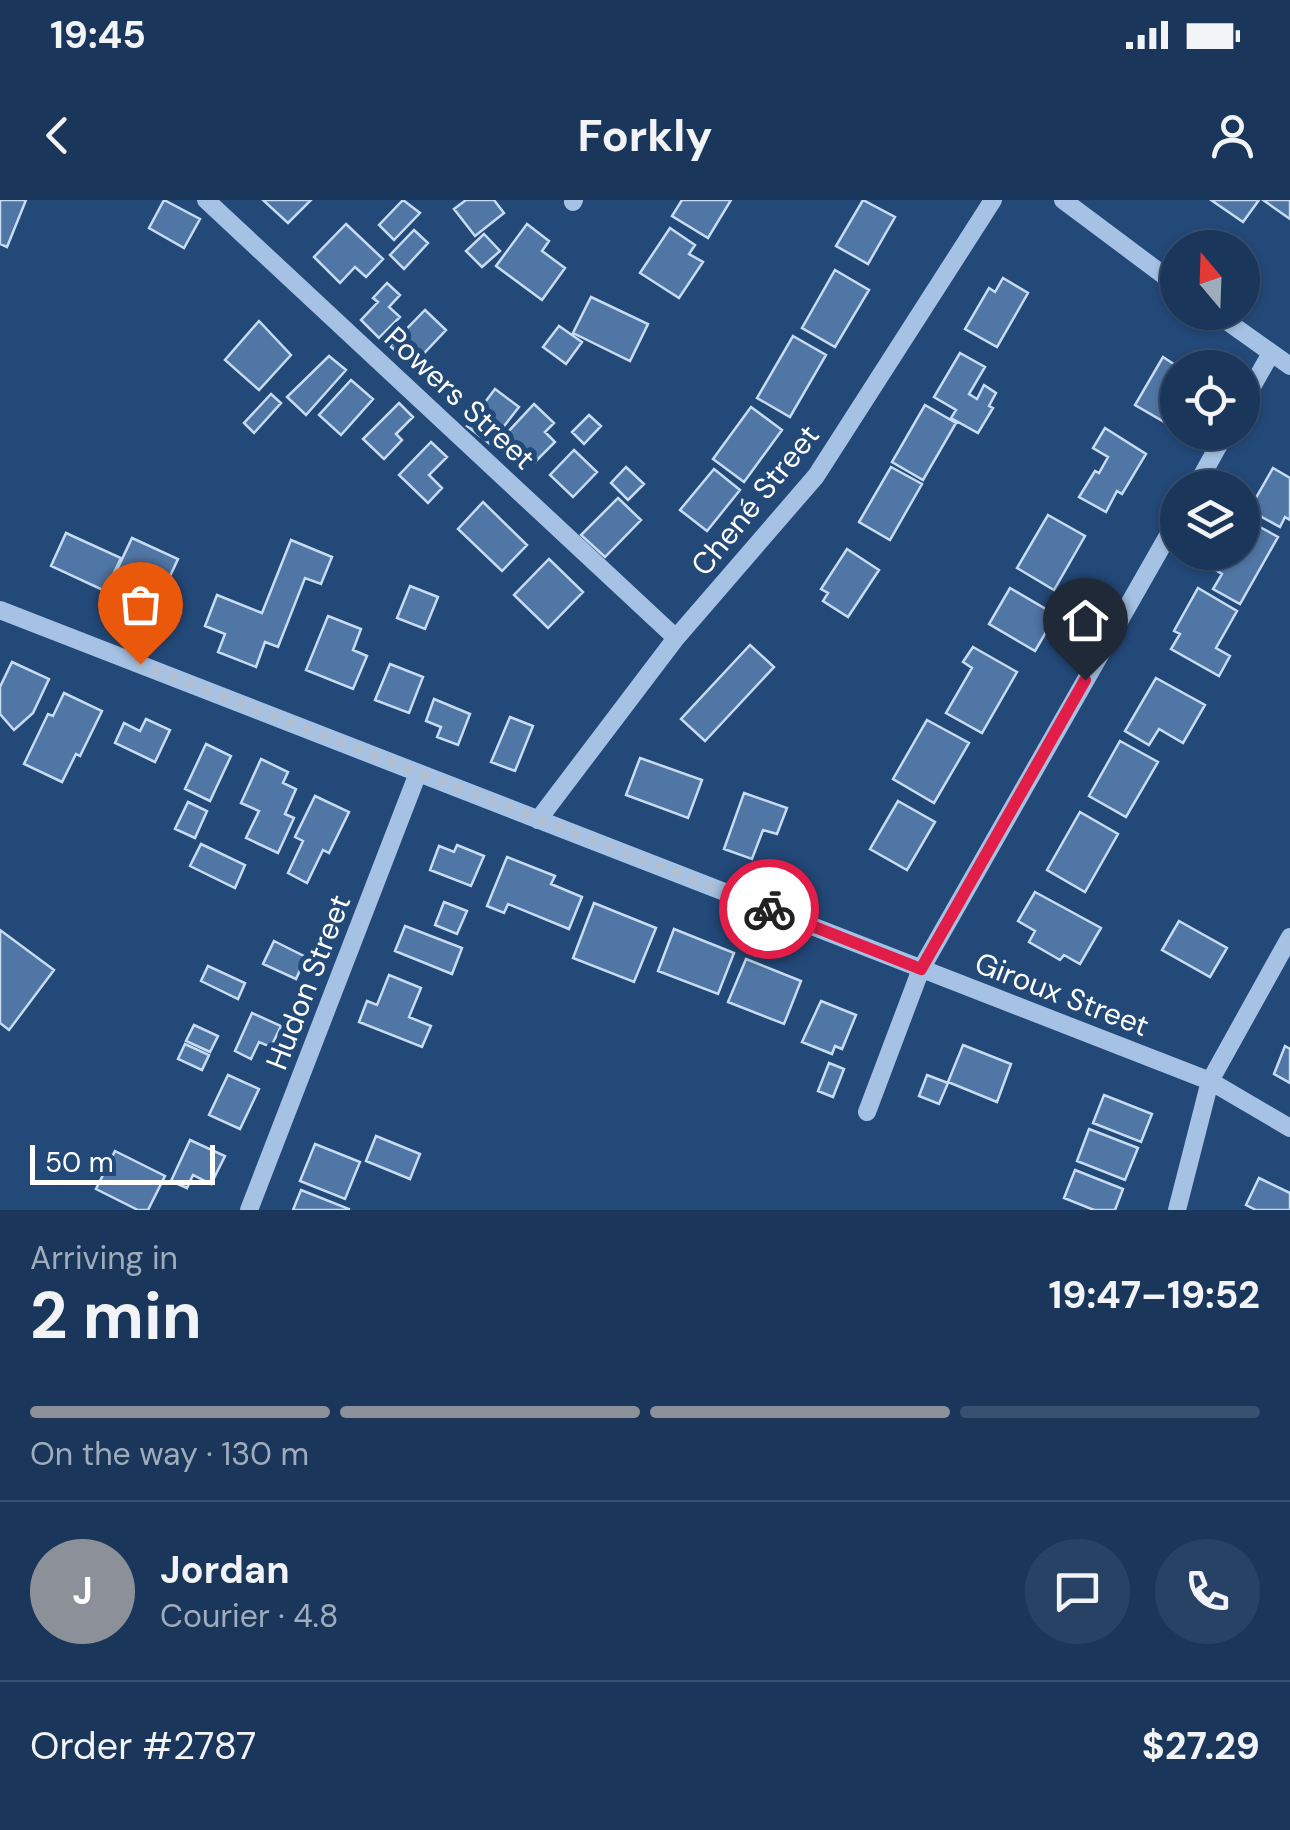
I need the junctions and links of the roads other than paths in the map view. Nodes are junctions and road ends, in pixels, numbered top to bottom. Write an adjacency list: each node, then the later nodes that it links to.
1 (206, 200): 11 (street, Powers Street)
2 (993, 200): 11 (street, Chené Street)
3 (1063, 200): 4 (street)
4 (1160, 273)
5 (1237, 330): 6 (street)
6 (1270, 355): 7 (street); 8 (street)
7 (1290, 366)
8 (1260, 372)
9 (1160, 550): 15 (street)
10 (0, 610): 12 (street, Giroux Street)
11 (676, 638): 13 (street, Chené Street)
12 (418, 773): 13 (street, Giroux Street); 19 (street, Hudon Street)
13 (538, 820): 15 (street, Giroux Street)
14 (1290, 936): 16 (street)
15 (921, 969): 16 (street, Giroux Street); 17 (street)
16 (1210, 1081): 18 (street, Giroux Street); 20 (street)
17 (867, 1112)
18 (1290, 1128)
19 (249, 1210)
20 (1177, 1210)

